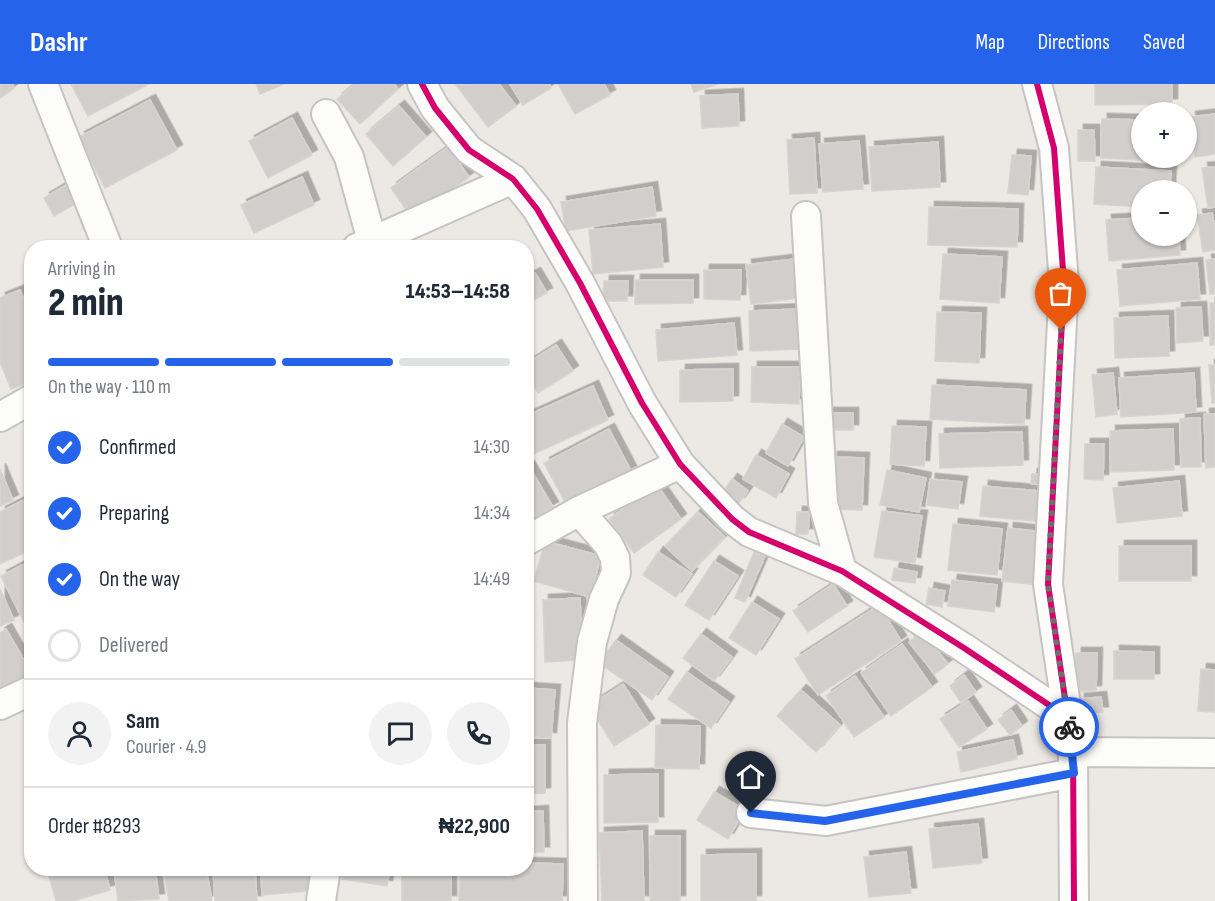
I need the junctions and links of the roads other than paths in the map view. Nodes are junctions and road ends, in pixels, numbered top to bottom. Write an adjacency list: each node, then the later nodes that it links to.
1 (43, 84): 7 (street)
2 (422, 84): 5 (street)
3 (1037, 84): 18 (street)
4 (326, 114): 8 (street)
5 (513, 179): 9 (street); 12 (street)
6 (806, 216): 15 (street)
7 (105, 240)
8 (364, 240)
9 (374, 240)
10 (24, 404): 11 (street)
11 (0, 417)
12 (680, 464): 13 (street); 15 (street)
13 (579, 511): 14 (street); 24 (street)
14 (534, 536)
15 (842, 571): 18 (street)
16 (24, 694): 17 (street)
17 (0, 705)
18 (1067, 717): 20 (street)
19 (1215, 753): 20 (street)
20 (1073, 763): 21 (street); 25 (street)
21 (751, 813)
22 (324, 876): 23 (street)
23 (316, 900)
24 (583, 901)
25 (1074, 901)

